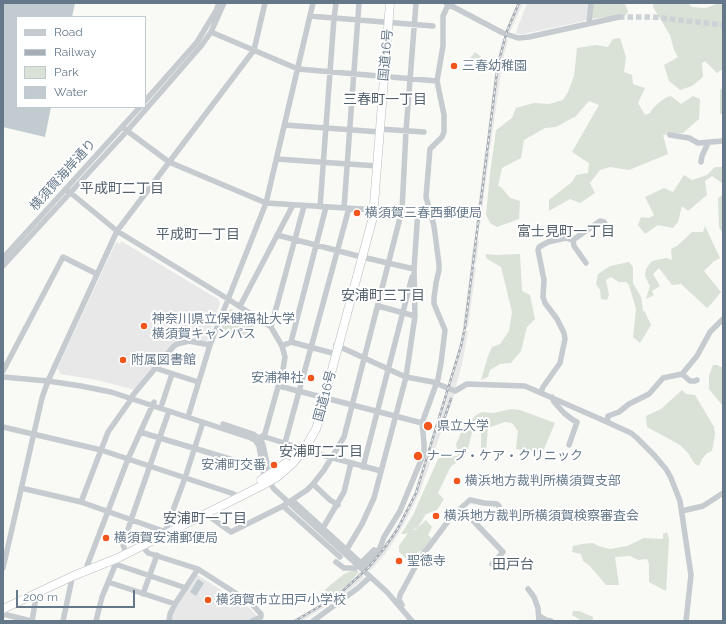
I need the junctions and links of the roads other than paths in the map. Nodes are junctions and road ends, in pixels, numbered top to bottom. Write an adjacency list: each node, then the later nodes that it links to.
1 (219, 3): 28 (street)
2 (224, 3): 20 (street)
3 (265, 3): 21 (street)
4 (313, 3): 12 (street)
5 (336, 3): 14 (street)
6 (359, 3): 15 (street)
7 (385, 3): 16 (highway, 国道16号)
8 (390, 3): 16 (highway, 国道16号)
9 (416, 3): 18 (street)
10 (448, 3): 17 (street); 27 (street)
11 (591, 3): 17 (street)
12 (310, 16): 14 (street); 22 (street)
13 (619, 17): 17 (street)
14 (334, 18): 15 (street); 23 (street)
15 (357, 20): 16 (street); 24 (street)
16 (386, 23): 18 (street); 25 (highway, 国道16号)
17 (589, 23)
18 (415, 25): 19 (street); 26 (street)
19 (433, 26)
20 (211, 32): 21 (street); 29 (street)
21 (254, 50): 22 (street); 43 (street)
22 (298, 70): 23 (street); 32 (street)
23 (330, 72): 24 (street); 33 (street)
24 (353, 75): 25 (street); 35 (street)
25 (382, 78): 26 (street); 36 (highway, 国道16号)
26 (410, 80): 27 (street); 37 (street)
27 (437, 81): 57 (street)
28 (146, 100)
29 (146, 105)
30 (139, 108): 34 (street)
31 (143, 108): 34 (street)
32 (285, 125): 33 (street); 42 (street)
33 (326, 128): 35 (street); 44 (street)
34 (124, 129): 43 (street); 48 (street)
35 (349, 130): 36 (street); 46 (street)
36 (379, 131): 37 (street); 47 (highway, 国道16号)
37 (406, 131): 38 (street); 55 (street)
38 (424, 132)
39 (670, 135): 41 (street)
40 (723, 141): 41 (street)
41 (708, 143): 45 (street)
42 (277, 158): 44 (street); 49 (street)
43 (170, 162): 49 (street); 59 (street)
44 (324, 162): 46 (street); 52 (street)
45 (701, 162)
46 (347, 164): 47 (street); 53 (street)
47 (375, 165): 54 (highway, 国道16号)
48 (68, 190): 59 (street); 66 (street, 横須賀海岸通り); 69 (street)
49 (266, 204): 50 (street); 72 (street)
50 (293, 205): 51 (street); 60 (street)
51 (304, 206): 52 (street); 61 (street)
52 (323, 207): 53 (street); 63 (street)
53 (346, 208): 54 (street); 64 (street)
54 (372, 210): 55 (street); 65 (highway, 国道16号)
55 (402, 210): 56 (street); 67 (street)
56 (418, 210): 57 (street); 70 (street)
57 (429, 211): 95 (street)
58 (607, 227): 62 (street)
59 (117, 231): 71 (street); 72 (street)
60 (277, 235): 61 (street); 73 (street)
61 (294, 239): 63 (street); 78 (street)
62 (573, 240): 68 (street); 98 (street)
63 (316, 245): 64 (street); 79 (street)
64 (338, 251): 65 (street); 82 (street)
65 (360, 256): 67 (street); 83 (highway, 国道16号)
66 (3, 258)
67 (389, 263): 70 (street); 74 (street)
68 (586, 263)
69 (3, 266)
70 (414, 269): 75 (street); 76 (street)
71 (97, 274): 87 (street); 92 (street)
72 (228, 299): 73 (street); 80 (street)
73 (240, 306): 78 (street)
74 (378, 306): 75 (street); 84 (street)
75 (403, 313): 76 (street); 86 (street)
76 (415, 316): 91 (street)
77 (723, 319): 89 (street)
78 (271, 327): 81 (street)
79 (291, 342): 81 (street); 82 (street)
80 (210, 345): 85 (street); 94 (street)
81 (282, 346): 96 (street)
82 (311, 347): 83 (street); 97 (street)
83 (335, 349): 84 (street); 100 (highway, 国道16号)
84 (364, 358): 86 (street); 104 (street)
85 (155, 368): 88 (street); 99 (street)
86 (388, 370): 91 (street); 106 (street)
87 (3, 372): 92 (street)
88 (172, 374): 94 (street); 103 (street)
89 (682, 374): 93 (street); 110 (street)
90 (3, 377): 92 (street)
91 (406, 377): 95 (street); 108 (street)
92 (48, 379): 99 (street); 114 (street)
93 (698, 380)
94 (198, 382): 107 (street)
95 (435, 383): 98 (street); 111 (street)
96 (279, 386): 97 (street); 116 (street)
97 (300, 391): 100 (street); 117 (street)
98 (541, 392): 101 (street)
99 (133, 396): 102 (street); 121 (street)
100 (323, 397): 104 (street); 120 (highway, 国道16号)
101 (552, 397): 110 (street); 118 (street)
102 (153, 403): 103 (street); 105 (street); 113 (street)
103 (162, 404): 107 (street)
104 (353, 405): 106 (street); 122 (street)
105 (169, 411): 107 (street); 115 (street)
106 (377, 411): 108 (street); 127 (street)
107 (188, 415): 109 (street); 116 (street)
108 (395, 416): 111 (street); 128 (street)
109 (203, 422): 116 (street); 119 (street)
110 (607, 422): 140 (street)
111 (422, 423): 147 (street)
112 (3, 427): 114 (street)
113 (140, 432): 115 (street); 123 (street)
114 (34, 435): 121 (street); 132 (street)
115 (159, 438): 119 (street); 125 (street)
116 (258, 438): 117 (street); 126 (street); 126 (street)
117 (285, 443): 120 (street)
118 (569, 445)
119 (194, 449): 126 (street); 129 (street)
120 (302, 449): 122 (street); 130 (highway, 国道16号)
121 (101, 450): 123 (street); 135 (street)
122 (332, 458): 124 (street); 131 (street)
123 (128, 459): 125 (street); 141 (street)
124 (351, 464): 127 (street); 137 (street)
125 (149, 466): 129 (street); 143 (street)
126 (265, 466): 130 (street)
127 (363, 467): 128 (street)
128 (381, 471): 148 (street)
129 (185, 478): 134 (street); 145 (street)
130 (268, 478): 134 (highway, 国道16号); 136 (street); 142 (highway, 国道16号)
131 (312, 484): 136 (street); 137 (street)
132 (21, 488): 135 (street); 153 (street)
133 (723, 493): 140 (street)
134 (234, 494): 145 (highway, 国道16号)
135 (81, 502): 141 (street)
136 (288, 503): 142 (street); 144 (street); 155 (street); 157 (street)
137 (338, 505): 144 (street)
138 (499, 506): 139 (street)
139 (461, 508): 152 (street); 178 (street)
140 (682, 511): 180 (street)
141 (108, 512): 143 (street); 154 (street)
142 (206, 514): 146 (highway, 国道16号)
143 (131, 520): 145 (street); 149 (street)
144 (323, 528): 148 (street)
145 (165, 530): 146 (highway, 国道16号)
146 (141, 544): 149 (highway, 国道16号); 150 (street); 151 (highway, 国道16号)
147 (381, 544): 148 (street); 157 (street)
148 (347, 549)
149 (125, 550): 154 (highway, 国道16号)
150 (157, 555): 156 (street); 159 (street)
151 (116, 561): 154 (highway, 国道16号); 159 (street); 161 (street)
152 (492, 564)
153 (3, 568)
154 (87, 568): 158 (highway, 国道16号)
155 (355, 568)
156 (198, 569): 162 (street); 175 (street)
157 (362, 569): 160 (street)
158 (73, 574): 164 (highway, 国道16号); 166 (highway, 国道16号); 172 (street)
159 (150, 576): 162 (street); 165 (street)
160 (370, 577): 176 (street); 177 (street)
161 (108, 582): 165 (street); 173 (street)
162 (186, 588): 167 (street)
163 (528, 589): 170 (street)
164 (37, 592): 168 (highway, 国道16号); 171 (street)
165 (143, 594): 167 (street)
166 (3, 603)
167 (175, 604): 174 (street)
168 (3, 609)
169 (3, 614): 171 (street)
170 (539, 618): 179 (street)
171 (31, 621)
172 (63, 621)
173 (96, 621)
174 (169, 621)
175 (252, 621)
176 (313, 621)
177 (412, 621)
178 (415, 621)
179 (550, 621)
180 (686, 621)

